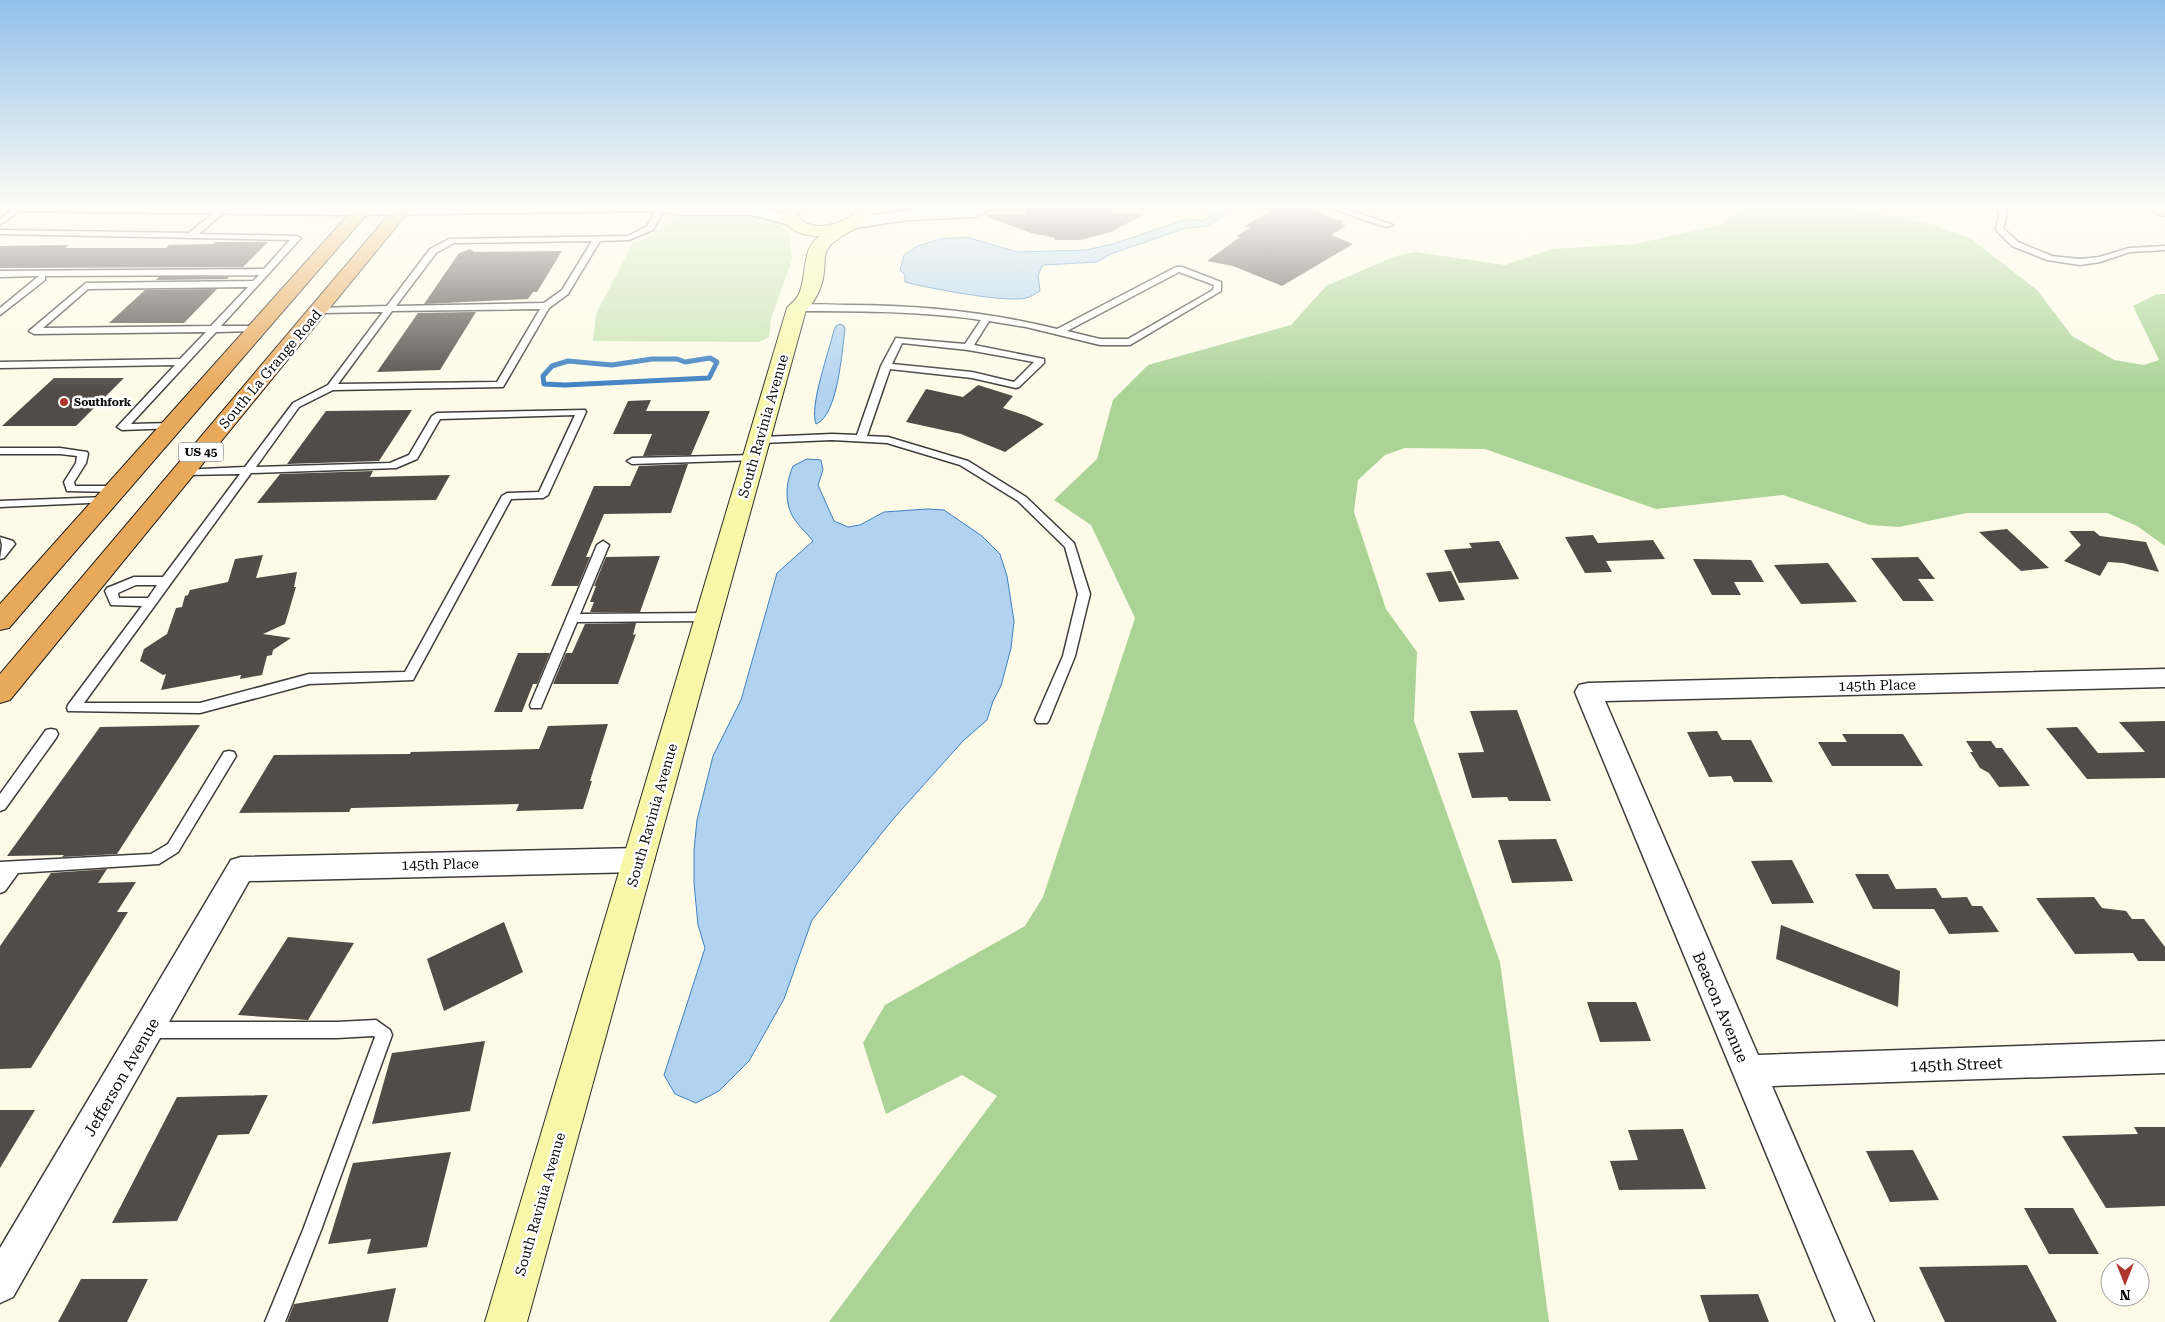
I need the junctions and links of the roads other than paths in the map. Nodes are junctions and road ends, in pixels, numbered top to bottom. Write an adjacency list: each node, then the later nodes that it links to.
1 (270, 268): 8 (lane)
2 (312, 268): 19 (highway, US 45)
3 (354, 268): 15 (highway, South La Grange Road / US 45)
4 (421, 268): 13 (lane)
5 (579, 268): 12 (lane)
6 (797, 268): 14 (street)
7 (815, 268): 14 (street, South Ravinia Avenue)
8 (266, 272): 9 (lane); 11 (lane)
9 (0, 274)
10 (42, 278): 16 (lane)
11 (254, 284): 18 (lane); 18 (lane)
12 (546, 306): 13 (lane); 25 (lane)
13 (390, 308): 15 (lane); 25 (lane)
14 (797, 308): 17 (lane); 28 (street, South Ravinia Avenue)
15 (320, 310): 32 (highway, South La Grange Road / US 45)
16 (0, 312)
17 (987, 318): 20 (lane); 21 (lane)
18 (214, 329): 19 (lane); 22 (lane)
19 (258, 329): 26 (highway, US 45)
20 (1058, 332): 20 (lane)
21 (968, 347): 24 (lane); 24 (lane)
22 (183, 362): 23 (lane); 26 (lane)
23 (0, 365)
24 (886, 366): 27 (lane)
25 (331, 387): 31 (lane)
26 (172, 426): 33 (highway, US 45)
27 (861, 438): 28 (lane); 49 (lane)
28 (757, 449): 30 (lane); 42 (street, South Ravinia Avenue)
29 (0, 451): 33 (lane)
30 (632, 462)
31 (248, 471): 32 (lane); 38 (lane); 41 (lane)
32 (185, 472): 39 (highway, South La Grange Road / US 45)
33 (112, 494): 34 (lane); 44 (highway, US 45)
34 (0, 504)
35 (0, 541): 37 (lane)
36 (603, 545): 43 (lane)
37 (0, 555)
38 (167, 581): 40 (lane); 41 (lane)
39 (87, 590): 40 (lane); 47 (highway, South La Grange Road / US 45)
40 (111, 591): 41 (lane)
41 (152, 602)
42 (709, 617): 43 (lane); 53 (street, South Ravinia Avenue)
43 (572, 618): 48 (lane)
44 (0, 621)
45 (2165, 678): 46 (street, 145th Place)
46 (1588, 692): 59 (street, Beacon Avenue)
47 (0, 693)
48 (536, 705)
49 (1042, 720)
50 (51, 734): 52 (lane)
51 (229, 756): 54 (lane)
52 (0, 805)
53 (639, 860): 55 (street, 145th Place); 62 (street, South Ravinia Avenue)
54 (7, 868): 56 (lane)
55 (241, 869): 57 (street, Jefferson Avenue)
56 (0, 887)
57 (148, 1030): 60 (street, Jefferson Avenue); 61 (lane)
58 (2165, 1057): 59 (street, 145th Street)
59 (1748, 1071): 63 (street, Beacon Avenue)
60 (0, 1284)
61 (275, 1322)
62 (506, 1322)
63 (1855, 1322)

